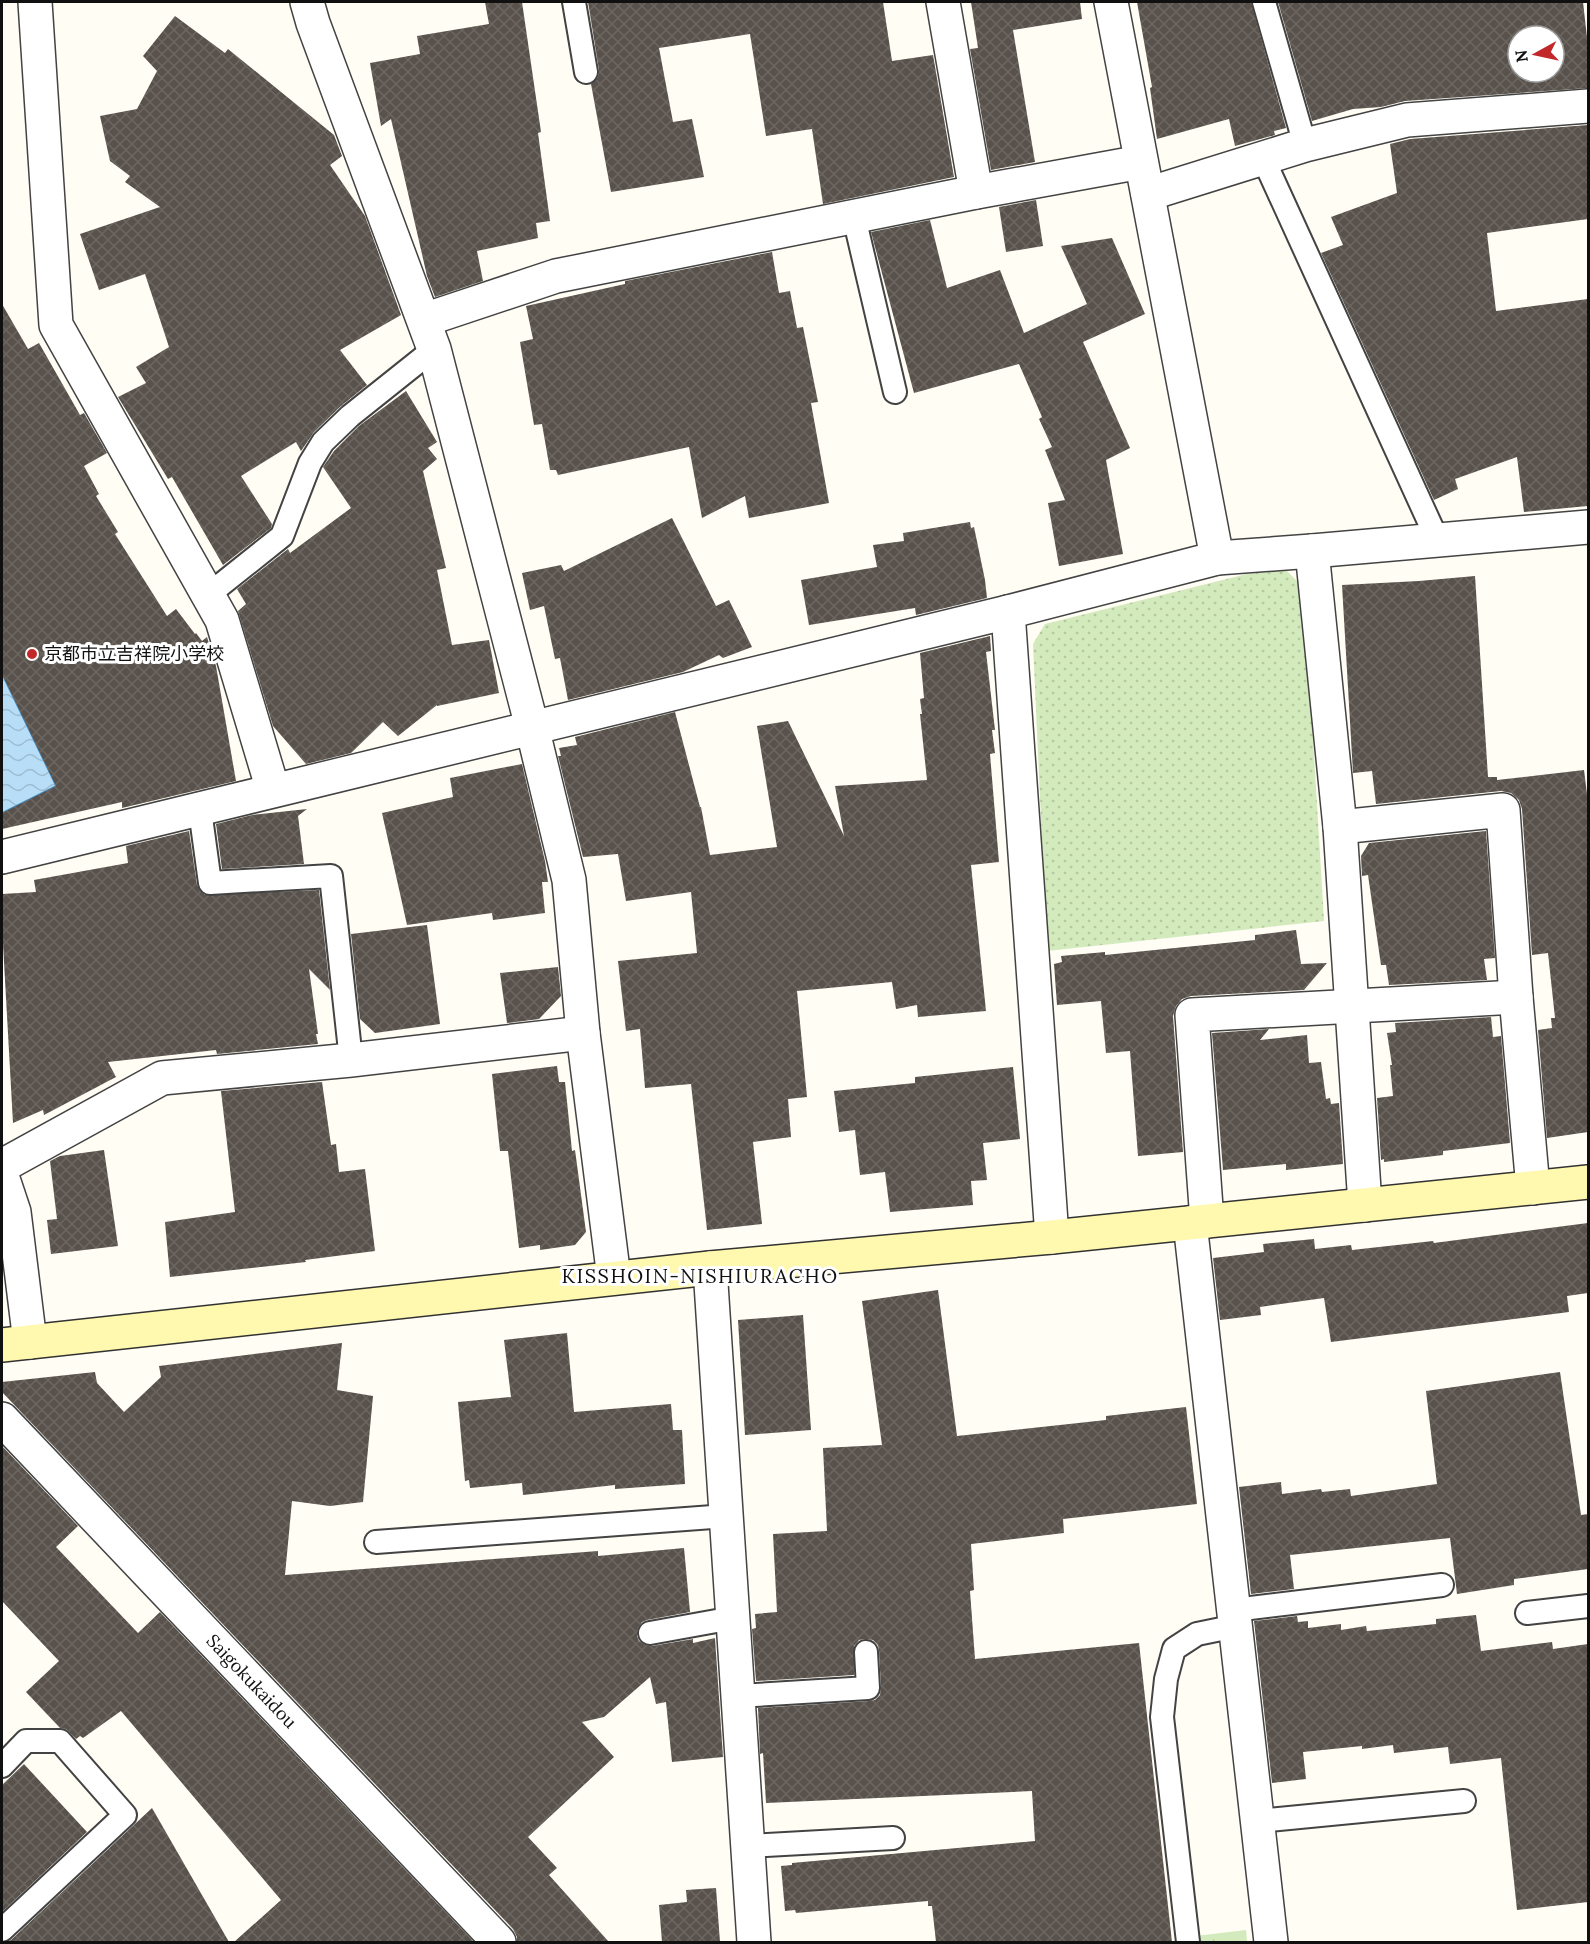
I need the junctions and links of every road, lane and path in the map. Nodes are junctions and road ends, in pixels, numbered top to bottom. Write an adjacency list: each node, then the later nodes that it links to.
1 (36, 2): 21 (street)
2 (307, 2): 15 (street)
3 (574, 2): 7 (lane)
4 (943, 2): 12 (street)
5 (1111, 2): 11 (street)
6 (1264, 2): 9 (lane)
7 (586, 72)
8 (1588, 106): 9 (street)
9 (1305, 145): 10 (street)
10 (1263, 158): 13 (street); 18 (lane)
11 (1141, 162): 12 (street); 13 (street)
12 (976, 192): 14 (street)
13 (1148, 194): 20 (street)
14 (854, 217): 15 (street); 16 (lane)
15 (429, 335): 21 (lane); 23 (street)
16 (895, 392)
17 (1588, 527): 18 (street)
18 (1437, 539): 19 (street)
19 (1312, 551): 20 (street); 26 (street)
20 (1217, 558): 22 (street)
21 (208, 595): 24 (street)
22 (1008, 612): 23 (street); 38 (street)
23 (532, 727): 24 (street); 30 (street)
24 (273, 790): 25 (street)
25 (200, 810): 27 (street); 31 (lane)
26 (1340, 827): 28 (street); 29 (street)
27 (2, 857)
28 (1516, 997): 29 (street); 35 (street)
29 (1352, 1006): 36 (street); 37 (street)
30 (583, 1033): 31 (street); 40 (street)
31 (351, 1060): 32 (street)
32 (2, 1166)
33 (2, 1176): 41 (street)
34 (1588, 1182): 35 (street)
35 (1533, 1188): 36 (street)
36 (1365, 1205): 37 (street)
37 (1198, 1222): 38 (street); 49 (street)
38 (1052, 1236): 39 (street)
39 (710, 1268): 40 (street); 43 (street)
40 (614, 1278): 41 (street)
41 (16, 1343)
42 (2, 1419): 59 (street, Saigokukaidou)
43 (726, 1516): 44 (lane); 48 (street)
44 (376, 1542)
45 (1442, 1585): 49 (lane)
46 (1588, 1606): 47 (lane)
47 (1527, 1613)
48 (733, 1618): 50 (lane); 52 (street)
49 (1235, 1618): 55 (street); 61 (lane)
50 (650, 1633)
51 (866, 1652): 52 (lane)
52 (738, 1696): 57 (street)
53 (2, 1766): 58 (lane)
54 (1464, 1801): 55 (lane)
55 (1258, 1821): 62 (street)
56 (893, 1838): 57 (lane)
57 (748, 1846): 60 (street)
58 (2, 1930)
59 (498, 1942)
60 (754, 1942)
61 (1188, 1942)
62 (1272, 1942)

